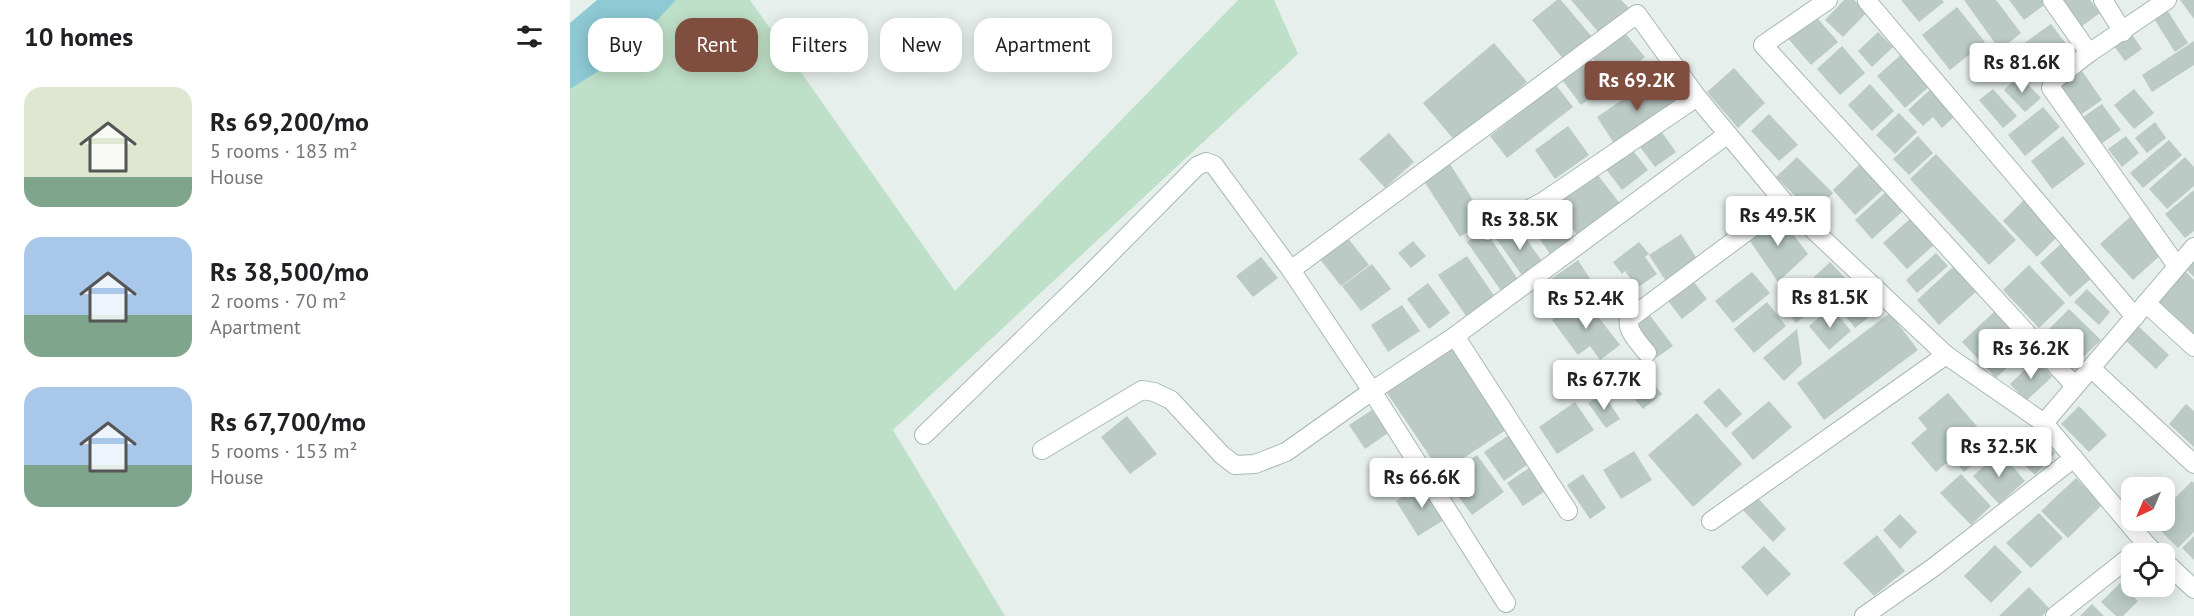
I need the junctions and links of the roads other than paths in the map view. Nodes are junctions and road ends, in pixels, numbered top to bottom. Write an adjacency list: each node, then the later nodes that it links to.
1 (1828, 0): 21 (street)
2 (2052, 0): 7 (street)
3 (2103, 0): 6 (street)
4 (2167, 0): 6 (street)
5 (1867, 1): 15 (street)
6 (2122, 32): 7 (street)
7 (2089, 53): 13 (street)
8 (1697, 97): 9 (street); 11 (street); 14 (street)
9 (1728, 134): 10 (street); 16 (street)
10 (1785, 203): 18 (street); 19 (street)
11 (1487, 231)
12 (2194, 247): 13 (street)
13 (2177, 266): 15 (street)
14 (1291, 270): 22 (street); 24 (street)
15 (2140, 310): 17 (street); 20 (street)
16 (1455, 336): 22 (street); 28 (street)
17 (2194, 347)
18 (1647, 353)
19 (1946, 355): 23 (street); 29 (street)
20 (2091, 368): 21 (street); 27 (street)
21 (2075, 386): 23 (street)
22 (1372, 391): 25 (street); 34 (street)
23 (2044, 423): 26 (street)
24 (924, 435)
25 (1042, 450)
26 (2074, 458): 30 (street); 35 (street)
27 (2194, 464)
28 (1568, 511)
29 (1711, 521)
30 (2135, 543)
31 (2121, 567): 36 (street)
32 (2175, 571): 33 (street)
33 (2194, 589)
34 (1506, 603)
35 (1864, 616)
36 (2055, 616)

